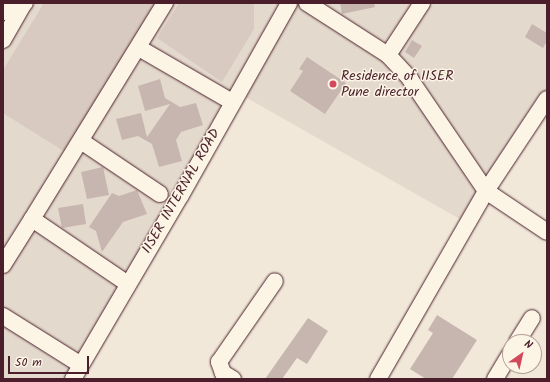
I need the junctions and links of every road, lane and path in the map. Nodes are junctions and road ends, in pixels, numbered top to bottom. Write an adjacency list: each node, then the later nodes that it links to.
1 (166, 3): 8 (lane)
2 (289, 3): 10 (lane, IISER INTERNAL ROAD)
3 (306, 3): 9 (lane)
4 (422, 3): 9 (lane)
5 (24, 4): 6 (lane); 7 (lane)
6 (3, 12)
7 (3, 40)
8 (139, 48): 10 (lane); 12 (lane)
9 (388, 55): 13 (lane)
10 (232, 102): 19 (lane, IISER INTERNAL ROAD)
11 (546, 104): 13 (lane)
12 (81, 141): 14 (lane); 15 (lane)
13 (486, 191): 16 (lane); 26 (lane)
14 (160, 194)
15 (32, 219): 17 (lane); 19 (lane)
16 (547, 232)
17 (3, 265)
18 (275, 281): 25 (lane)
19 (128, 284): 24 (lane, IISER INTERNAL ROAD)
20 (3, 316): 24 (lane)
21 (532, 318): 22 (lane)
22 (522, 334)
23 (502, 367): 27 (lane)
24 (77, 372)
25 (233, 379)
26 (378, 379)
27 (495, 379)

